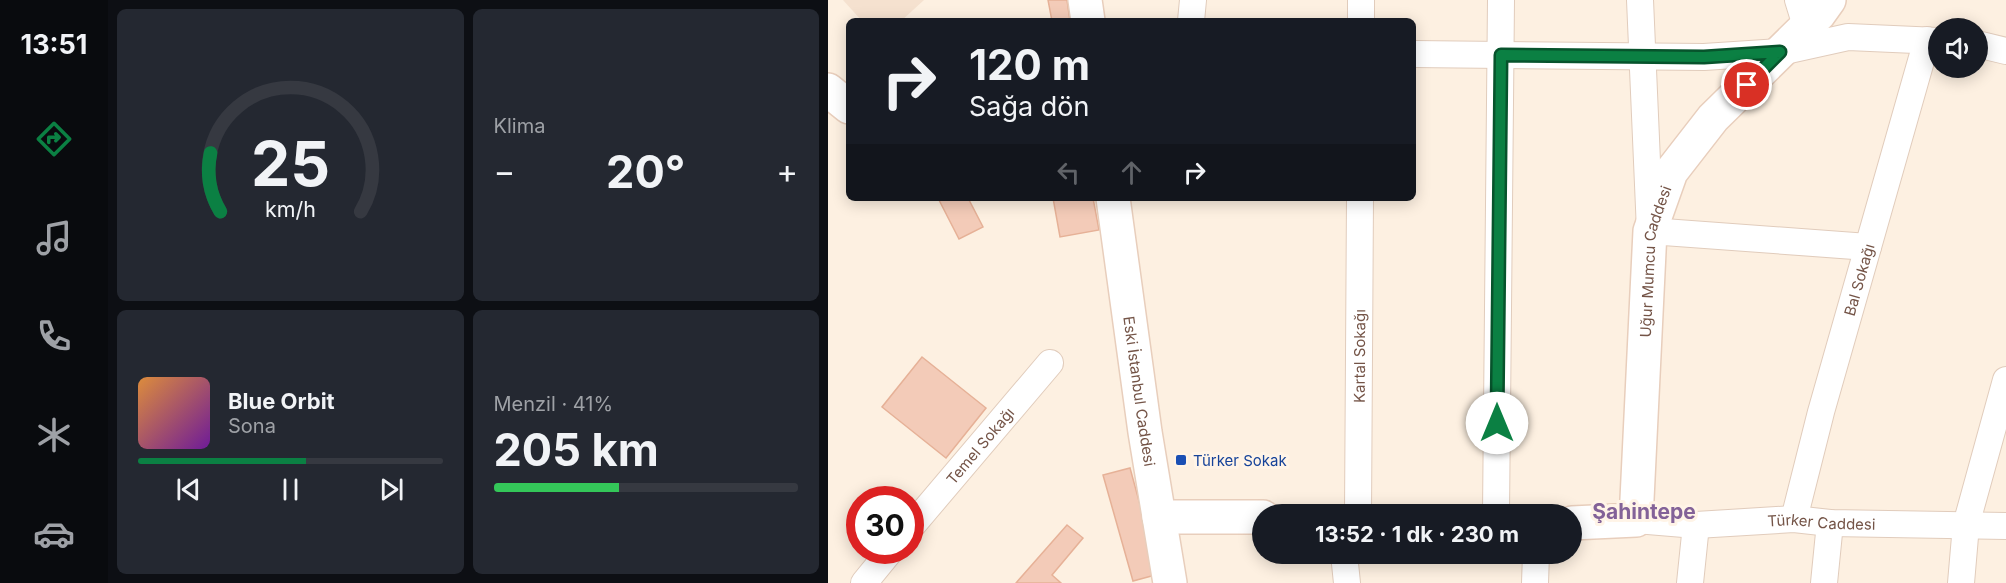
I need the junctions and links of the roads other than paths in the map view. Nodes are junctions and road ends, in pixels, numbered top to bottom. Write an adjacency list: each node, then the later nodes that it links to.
1 (1085, 0): 8 (street)
2 (1193, 0): 9 (street)
3 (1361, 0): 10 (street)
4 (1501, 0): 16 (street)
5 (1640, 0): 17 (street)
6 (1829, 0): 7 (street, Uğur Mumcu Caddesi)
7 (1802, 13): 14 (street, Uğur Mumcu Caddesi)
8 (1088, 18)
9 (1191, 18)
10 (1361, 18)
11 (1928, 41): 14 (street)
12 (1988, 47): 13 (street)
13 (2006, 51)
14 (1780, 52): 17 (street); 23 (street, Uğur Mumcu Caddesi)
15 (1416, 54): 16 (street)
16 (1501, 55): 17 (street); 28 (street)
17 (1641, 57): 23 (street)
18 (1928, 57): 24 (street, Bal Sokağı)
19 (828, 90): 20 (street)
20 (846, 105)
21 (1113, 201): 30 (street, Eski İstanbul Caddesi)
22 (1360, 201): 27 (street, Kartal Sokağı)
23 (1650, 231): 24 (street); 33 (street, Uğur Mumcu Caddesi)
24 (1868, 247): 32 (street, Bal Sokağı)
25 (1050, 363): 29 (street, Temel Sokağı)
26 (2006, 380): 37 (street)
27 (1358, 504)
28 (1496, 504)
29 (924, 512)
30 (1159, 517): 31 (street); 43 (street, Eski İstanbul Caddesi)
31 (1252, 517)
32 (1794, 519): 35 (street, Türker Caddesi); 36 (street, Türker Caddesi)
33 (1636, 520): 34 (street); 36 (street, Türker Caddesi)
34 (1582, 523)
35 (1830, 523): 37 (street, Türker Caddesi); 47 (street)
36 (1696, 525): 46 (street)
37 (1966, 525): 38 (street, Türker Caddesi); 48 (street)
38 (2006, 526)
39 (880, 564): 42 (street)
40 (1345, 564): 44 (street)
41 (1535, 564): 45 (street)
42 (864, 583)
43 (1170, 583)
44 (1347, 583)
45 (1534, 583)
46 (1690, 583)
47 (1824, 583)
48 (1961, 583)

